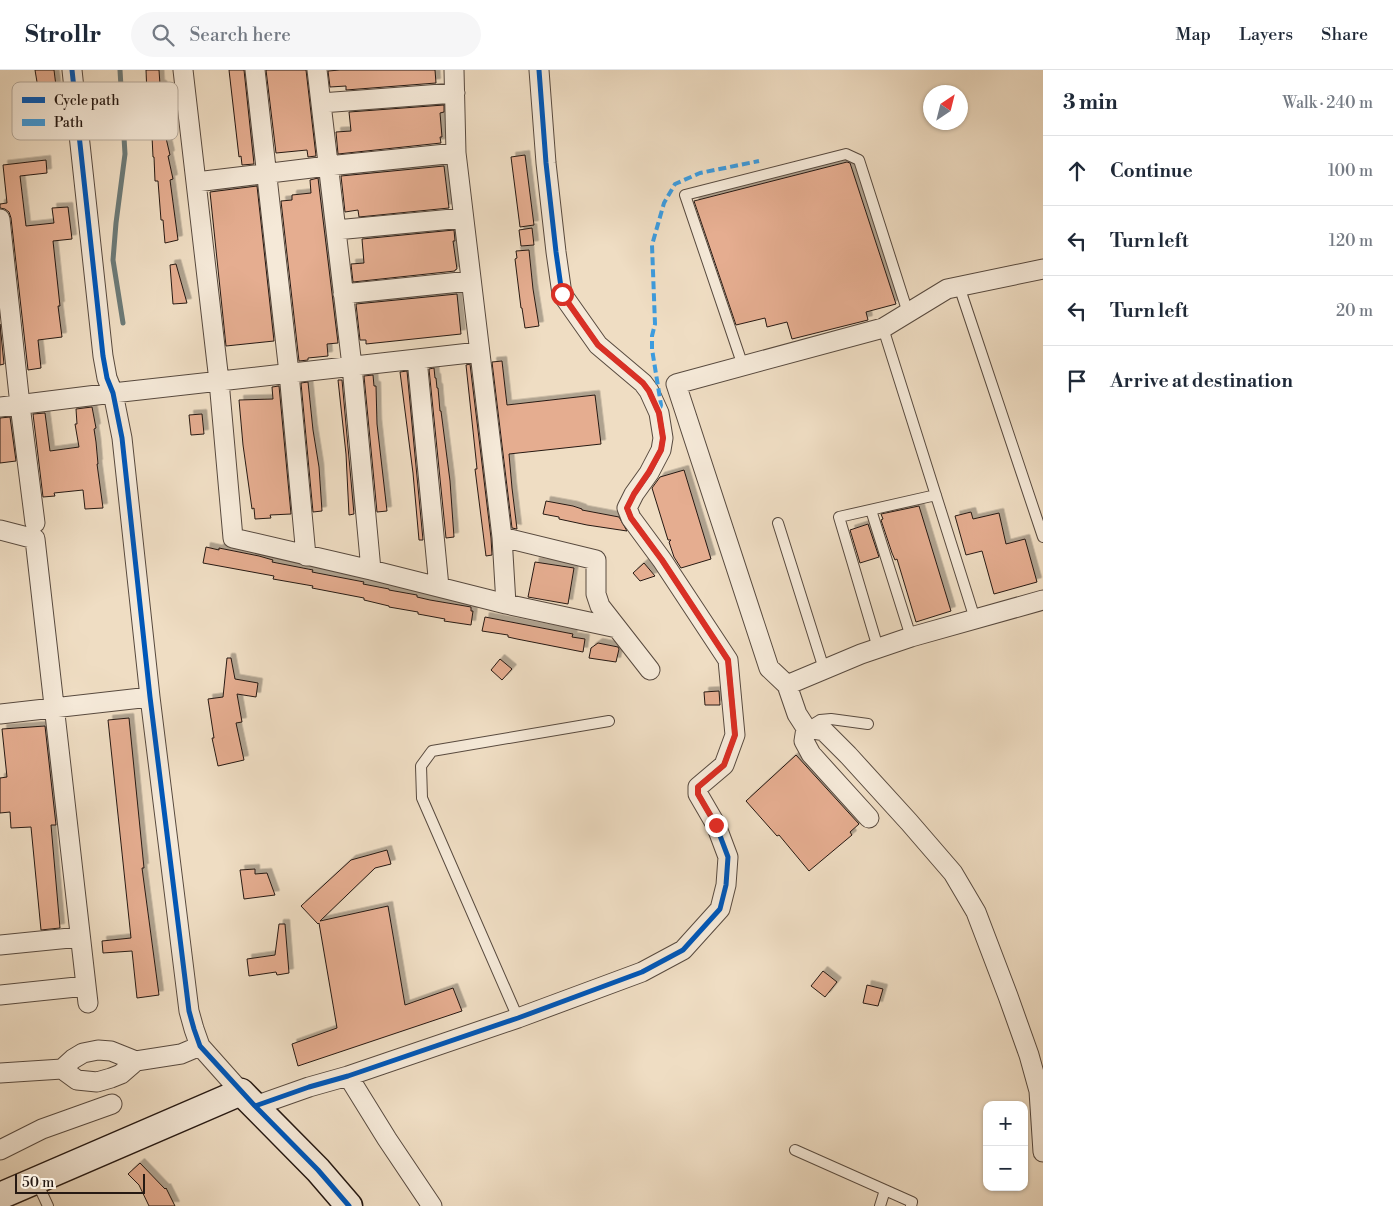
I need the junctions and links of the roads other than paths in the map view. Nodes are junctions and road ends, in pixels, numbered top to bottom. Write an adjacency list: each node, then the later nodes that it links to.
1 (183, 70): 12 (street)
2 (255, 70): 11 (street)
3 (317, 70): 7 (street)
4 (454, 70): 6 (street)
5 (539, 70): 60 (street)
6 (454, 93): 7 (street); 9 (street)
7 (321, 103): 10 (street)
8 (80, 140): 28 (street)
9 (456, 154): 10 (street); 14 (street)
10 (328, 166): 11 (street); 15 (street)
11 (266, 174): 12 (street); 26 (street)
12 (196, 182): 27 (street)
13 (0, 218): 29 (street)
14 (463, 218): 15 (street); 17 (street)
15 (336, 230): 19 (street)
16 (1043, 269): 18 (street)
17 (470, 281): 19 (street); 22 (street)
18 (959, 286): 20 (street); 37 (lane)
19 (343, 294): 24 (street)
20 (908, 313): 21 (street); 25 (lane)
21 (883, 328): 25 (street); 31 (lane)
22 (479, 352): 23 (street); 36 (street)
23 (417, 359): 24 (street); 40 (street)
24 (352, 366): 26 (street); 39 (street)
25 (743, 366): 49 (street)
26 (289, 373): 27 (street); 38 (street)
27 (219, 381): 28 (street); 38 (street)
28 (113, 393): 29 (street); 50 (street)
29 (20, 405): 30 (street); 33 (street)
30 (0, 407)
31 (936, 495): 32 (lane); 43 (lane)
32 (871, 510): 45 (lane); 46 (lane)
33 (35, 523)
34 (778, 523): 47 (lane)
35 (0, 530): 51 (street)
36 (502, 537): 42 (street); 44 (street)
37 (1043, 537)
38 (306, 556): 39 (street)
39 (371, 570): 40 (street)
40 (439, 587): 42 (street)
41 (1043, 600): 43 (street)
42 (506, 604): 44 (street)
43 (975, 619): 45 (street)
44 (617, 628): 48 (street)
45 (911, 637): 46 (street)
46 (878, 648): 47 (street)
47 (824, 669): 49 (street)
48 (650, 670)
49 (786, 685): 55 (street)
50 (150, 697): 51 (street); 61 (street)
51 (54, 708): 52 (street); 57 (street)
52 (0, 714)
53 (609, 721): 60 (lane)
54 (868, 724): 55 (lane)
55 (806, 728): 56 (street); 70 (street)
56 (869, 818)
57 (80, 937): 58 (street); 59 (street)
58 (1, 940)
59 (0, 995)
60 (518, 1018): 65 (street)
61 (200, 1046): 62 (street); 66 (street)
62 (136, 1061): 63 (street); 63 (street)
63 (62, 1069): 64 (street)
64 (0, 1073)
65 (348, 1076): 66 (street); 76 (street)
66 (248, 1099): 71 (street); 75 (street)
67 (112, 1104): 68 (street)
68 (0, 1150)
69 (795, 1150): 72 (lane)
70 (1043, 1152)
71 (36, 1180): 73 (street); 74 (lane)
72 (885, 1190): 77 (lane); 78 (lane)
73 (0, 1196)
74 (48, 1206)
75 (348, 1206)
76 (432, 1206)
77 (880, 1206)
78 (911, 1206)

